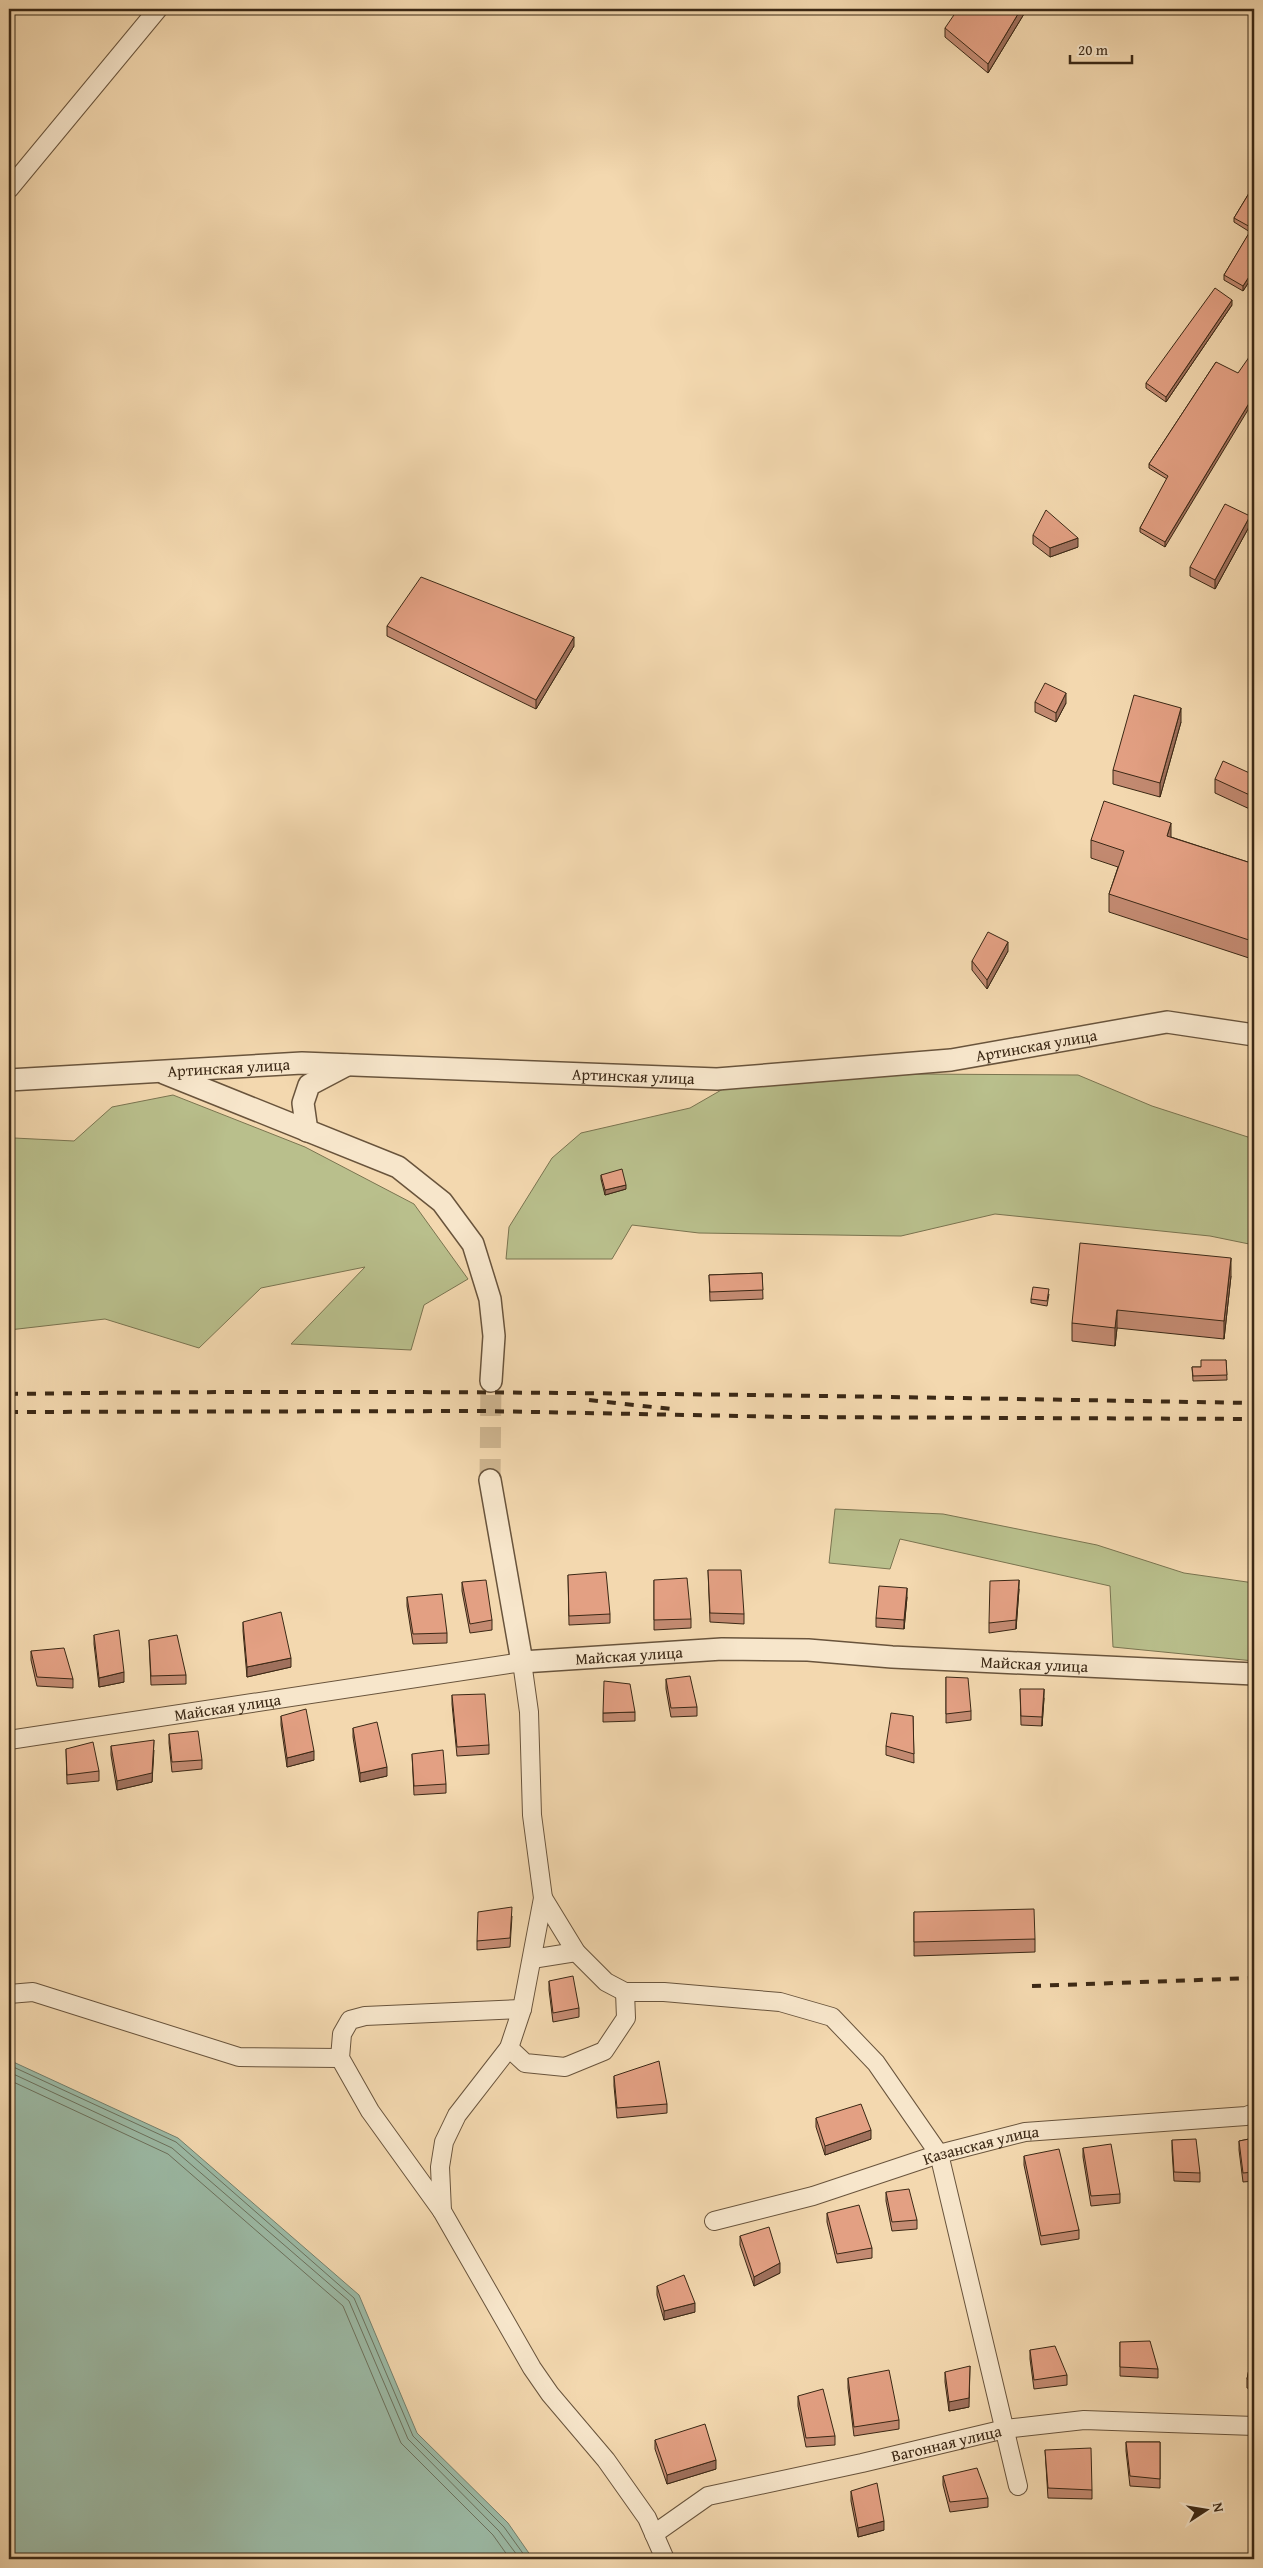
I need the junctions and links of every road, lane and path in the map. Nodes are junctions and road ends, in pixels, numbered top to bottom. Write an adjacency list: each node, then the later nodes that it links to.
1 (158, 9): 2 (street)
2 (9, 189)
3 (1254, 1035): 4 (street, Артинская улица)
4 (347, 1065): 5 (street, Артинская улица); 7 (street)
5 (160, 1071): 6 (street, Артинская улица); 7 (street)
6 (9, 1080)
7 (307, 1131): 8 (street)
8 (491, 1381)
9 (490, 1480): 10 (street)
10 (522, 1662): 11 (street, Майская улица); 12 (street, Майская улица); 13 (street)
11 (1254, 1674)
12 (9, 1740)
13 (543, 1898): 14 (street); 15 (street)
14 (576, 1952): 15 (street); 16 (street)
15 (532, 1959): 18 (street)
16 (626, 1992): 19 (street); 22 (street)
17 (9, 1994): 20 (street)
18 (522, 2008): 19 (street); 20 (street)
19 (509, 2048): 23 (street)
20 (340, 2058): 23 (street)
21 (1254, 2113): 22 (street, Казанская улица)
22 (939, 2154): 24 (street, Казанская улица); 26 (street)
23 (442, 2211): 28 (street)
24 (714, 2221)
25 (1254, 2426): 26 (street, Вагонная улица)
26 (1005, 2429): 27 (street); 28 (street, Вагонная улица)
27 (1018, 2486)
28 (654, 2534): 29 (street)
29 (665, 2559)

